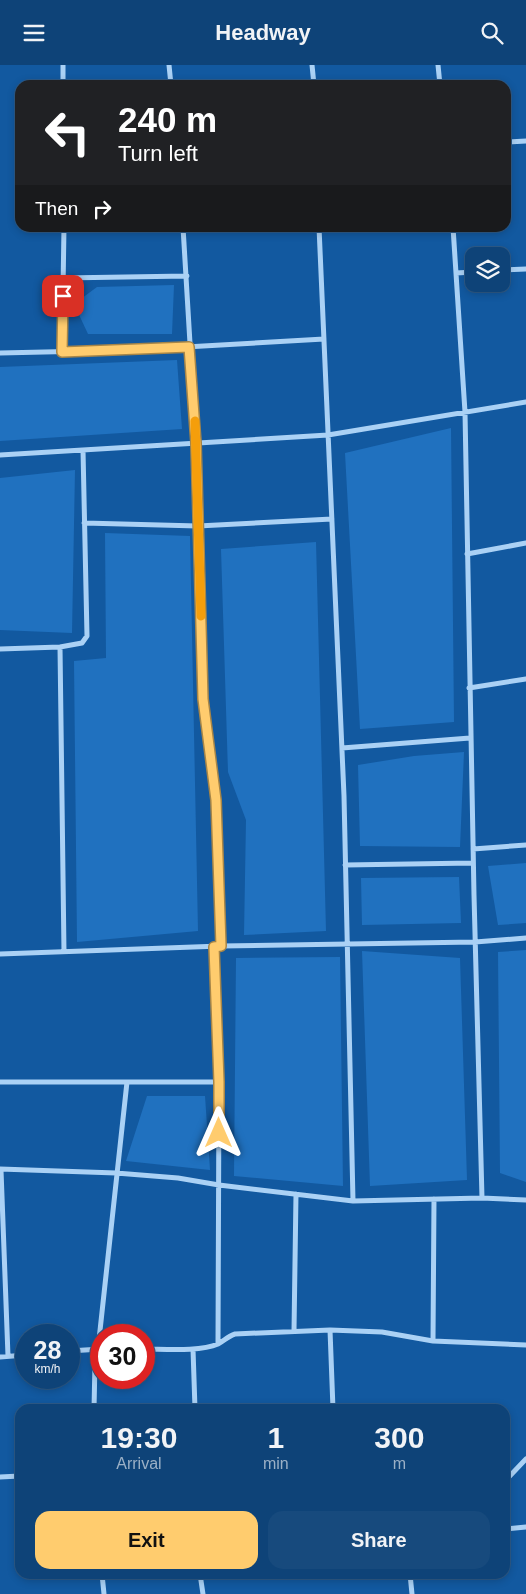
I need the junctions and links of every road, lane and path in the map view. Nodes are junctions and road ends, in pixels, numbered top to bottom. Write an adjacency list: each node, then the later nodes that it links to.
1 (63, 65): 5 (street)
2 (169, 65): 6 (street)
3 (312, 65): 7 (street)
4 (438, 65): 8 (street)
5 (63, 80)
6 (170, 80)
7 (314, 80)
8 (440, 80)
9 (526, 141): 10 (street)
10 (511, 142)
11 (64, 232): 20 (street)
12 (183, 232): 19 (street)
13 (319, 232): 21 (street)
14 (452, 232): 18 (street)
15 (526, 269): 16 (street)
16 (510, 270)
17 (465, 272): 18 (street)
18 (456, 273): 26 (street)
19 (187, 276): 20 (street); 22 (street)
20 (63, 278): 23 (street)
21 (324, 339): 22 (street); 27 (street)
22 (189, 347): 23 (street); 28 (street)
23 (62, 352): 24 (street)
24 (0, 353)
25 (526, 402): 26 (street)
26 (464, 412): 27 (street); 35 (street)
27 (328, 435): 28 (street); 31 (street)
28 (196, 443): 29 (street); 33 (street)
29 (83, 450): 30 (street); 32 (street)
30 (0, 455)
31 (332, 519): 33 (street); 41 (street)
32 (84, 523): 33 (street); 36 (street)
33 (198, 526): 49 (street)
34 (526, 543): 35 (street)
35 (467, 554): 39 (street)
36 (60, 647): 37 (street); 51 (street)
37 (0, 649)
38 (526, 679): 39 (street)
39 (469, 688): 40 (street)
40 (470, 737): 41 (street); 43 (street)
41 (342, 748): 45 (street)
42 (526, 845): 43 (street)
43 (473, 849): 44 (street)
44 (473, 863): 45 (street); 47 (street)
45 (345, 865): 48 (street)
46 (526, 938): 47 (street)
47 (475, 942): 48 (street); 60 (street)
48 (347, 943): 49 (street); 63 (street)
49 (221, 946): 50 (street)
50 (214, 947): 51 (street); 54 (street)
51 (64, 952): 52 (street)
52 (0, 954)
53 (127, 1082): 54 (street); 55 (street); 57 (street)
54 (219, 1082): 58 (street)
55 (0, 1083)
56 (0, 1170): 57 (street); 72 (street)
57 (116, 1173): 58 (street); 64 (street)
58 (219, 1185): 59 (street); 68 (street)
59 (296, 1194): 63 (street); 66 (street)
60 (482, 1198): 61 (street); 62 (street)
61 (434, 1199): 63 (street); 67 (street)
62 (526, 1200)
63 (353, 1201)
64 (101, 1324)
65 (330, 1330): 66 (street); 67 (street); 78 (street)
66 (294, 1331): 68 (street)
67 (433, 1341): 69 (street)
68 (218, 1343): 71 (street)
69 (526, 1345)
70 (155, 1349): 71 (street)
71 (193, 1349): 77 (street)
72 (8, 1356): 73 (street); 74 (street)
73 (15, 1356)
74 (0, 1357)
75 (94, 1389): 76 (street)
76 (94, 1404)
77 (195, 1404)
78 (333, 1404)
79 (526, 1459): 81 (street)
80 (15, 1476): 82 (street)
81 (510, 1476)
82 (0, 1477)
83 (526, 1527): 84 (street)
84 (510, 1529)
85 (102, 1579): 88 (street)
86 (201, 1579): 89 (street)
87 (410, 1579): 90 (street)
88 (104, 1594)
89 (203, 1594)
90 (412, 1594)

